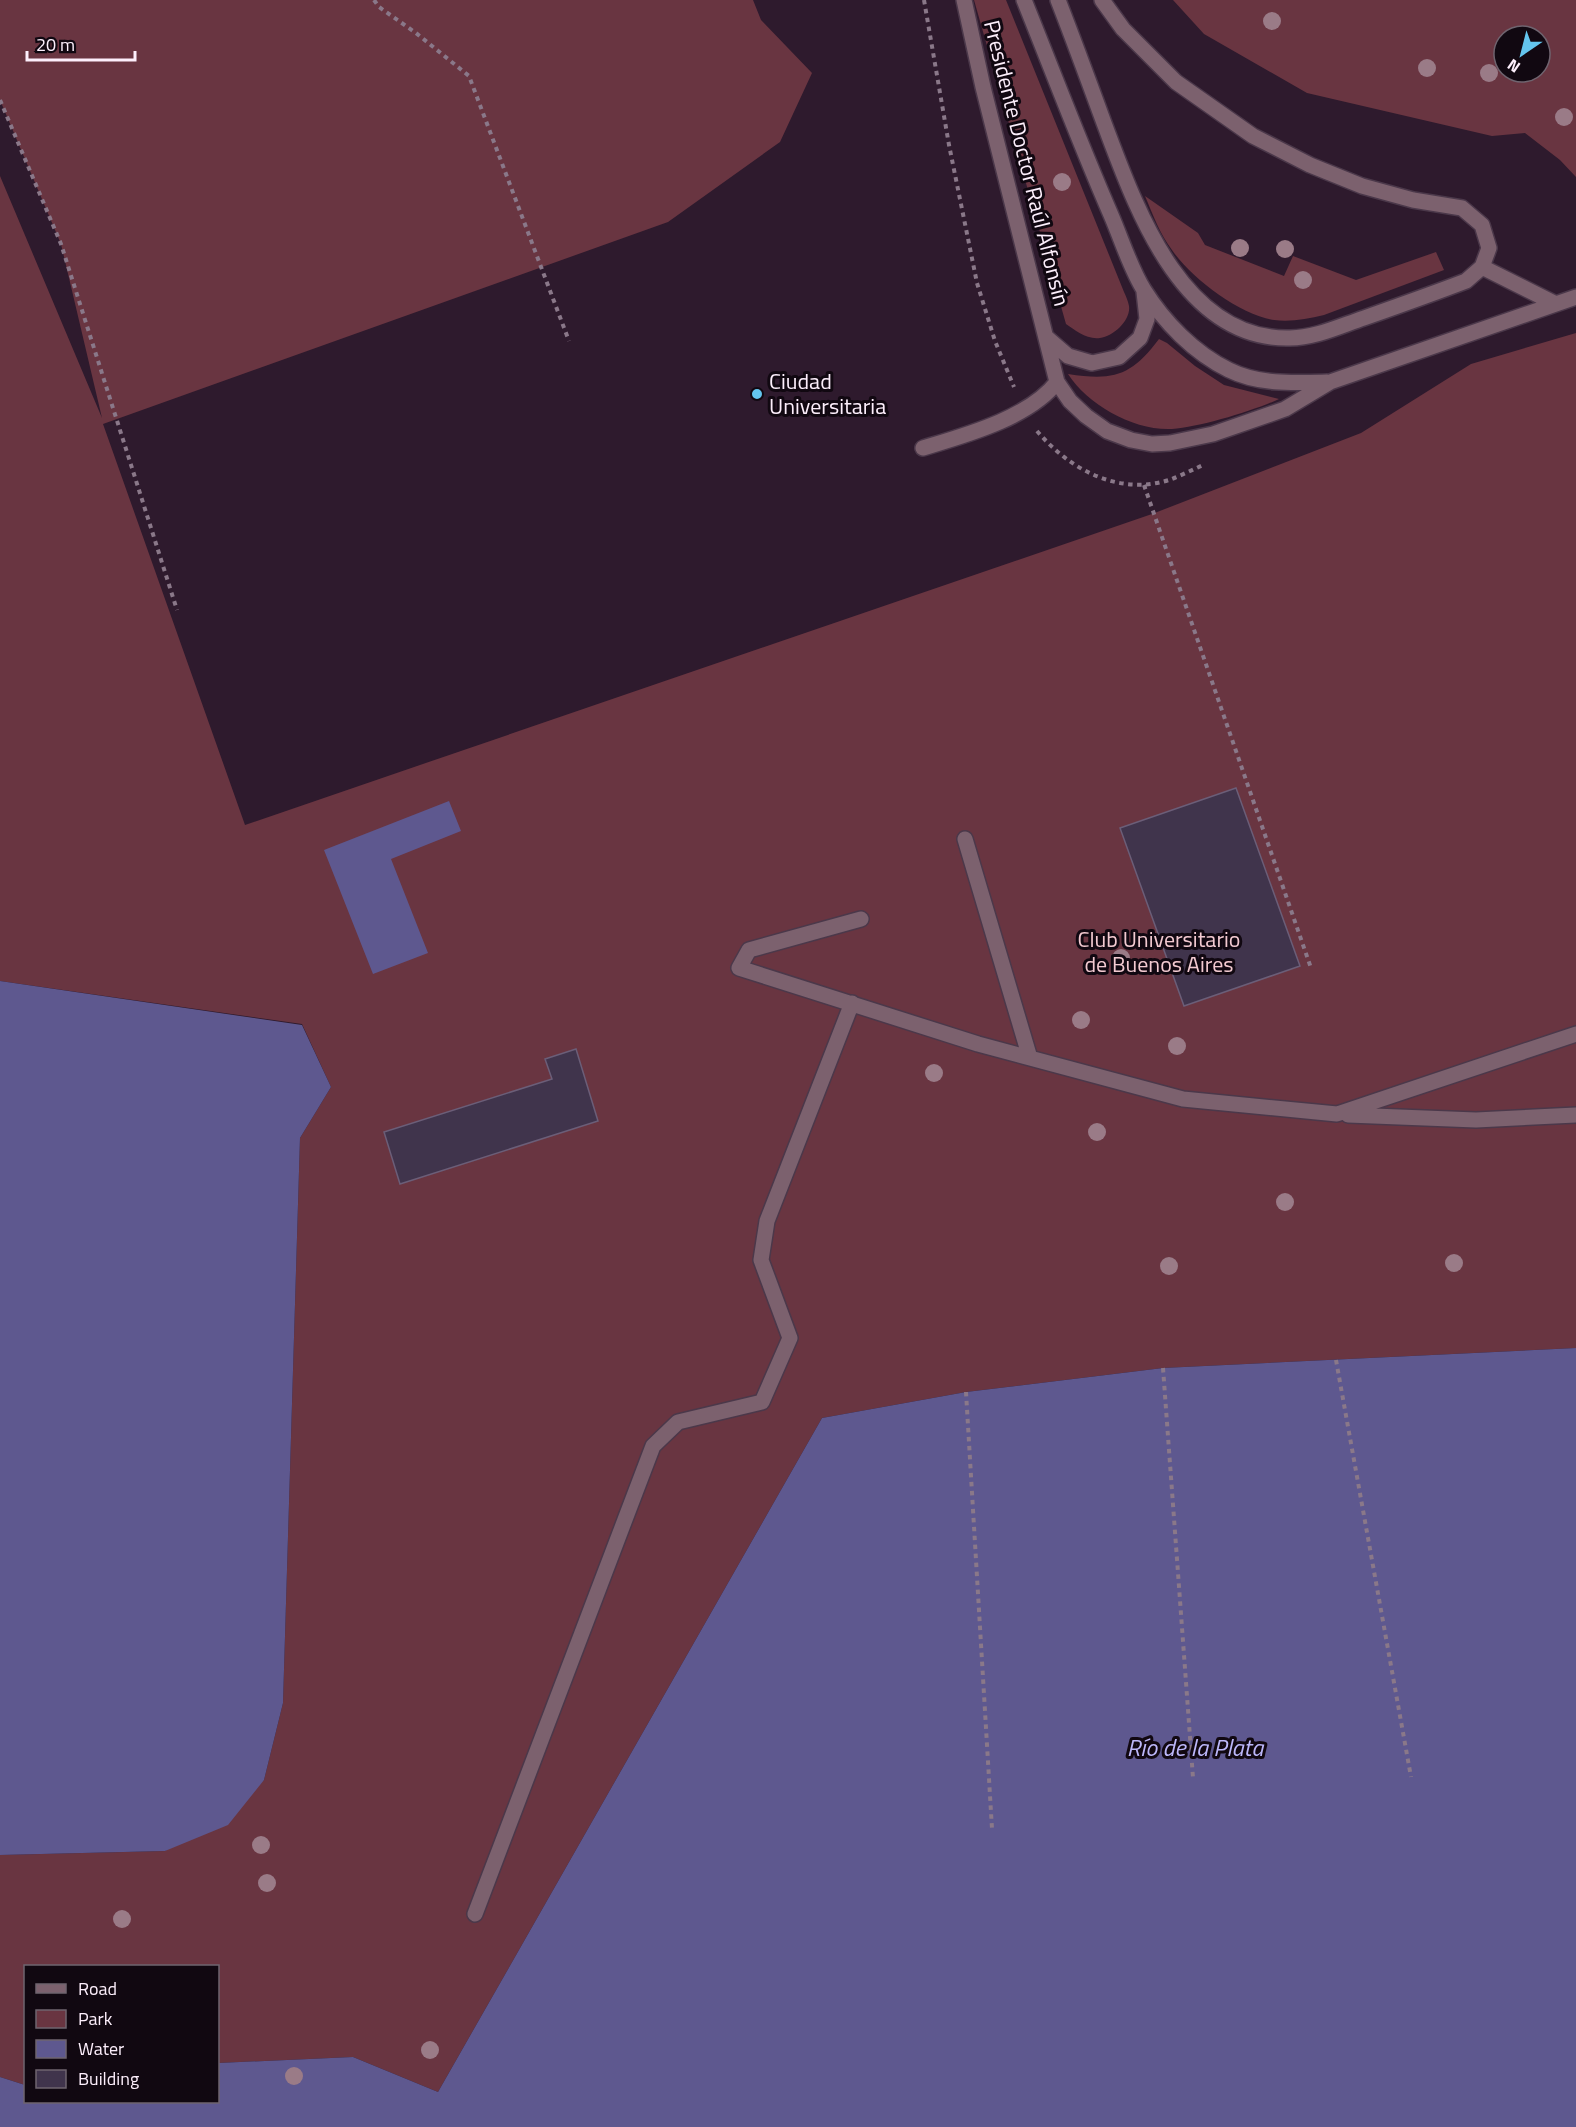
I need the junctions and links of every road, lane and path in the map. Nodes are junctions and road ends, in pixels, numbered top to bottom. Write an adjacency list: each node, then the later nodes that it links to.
1 (374, 0): 12 (path)
2 (964, 0): 11 (lane, Presidente Doctor Raúl Alfonsín)
3 (1024, 0): 8 (lane, Presidente Doctor Raúl Alfonsín)
4 (1058, 0): 7 (lane)
5 (1102, 0): 7 (lane)
6 (0, 100): 17 (path)
7 (1482, 267): 10 (lane)
8 (1143, 289): 11 (lane, Presidente Doctor Raúl Alfonsín); 14 (lane, Presidente Doctor Raúl Alfonsín)
9 (1576, 297): 10 (lane)
10 (1556, 304): 14 (lane)
11 (1046, 337): 13 (lane, Presidente Doctor Raúl Alfonsín)
12 (569, 341)
13 (1057, 382): 14 (lane, Presidente Doctor Raúl Alfonsín); 15 (lane)
14 (1330, 382)
15 (923, 448)
16 (1143, 485): 20 (path)
17 (177, 610)
18 (966, 839): 23 (lane)
19 (861, 919): 21 (lane)
20 (1311, 968)
21 (852, 1003): 23 (lane); 32 (lane)
22 (1576, 1034): 24 (lane)
23 (1029, 1058): 24 (lane)
24 (1337, 1114): 25 (lane)
25 (1576, 1115)
26 (1336, 1360): 29 (path)
27 (1163, 1368): 30 (path)
28 (966, 1392): 31 (path)
29 (1411, 1777)
30 (1193, 1778)
31 (992, 1829)
32 (475, 1914)

